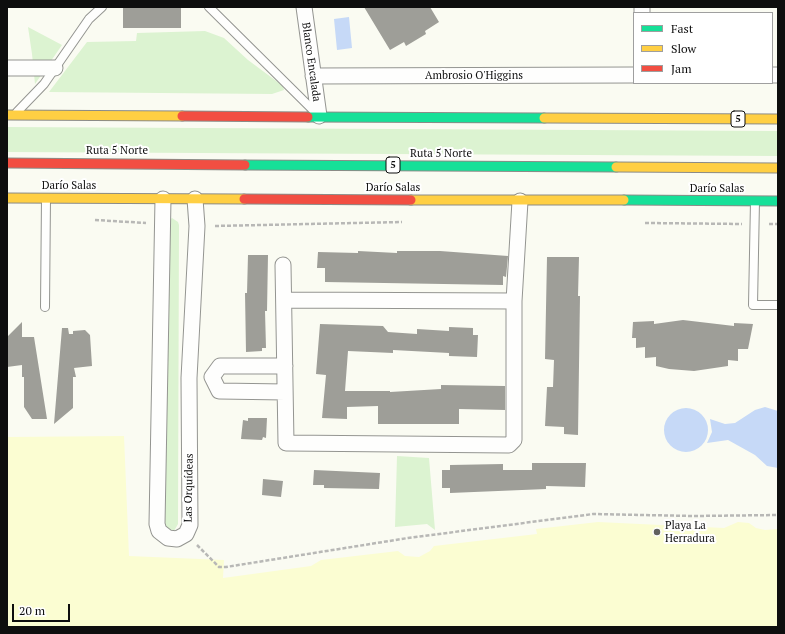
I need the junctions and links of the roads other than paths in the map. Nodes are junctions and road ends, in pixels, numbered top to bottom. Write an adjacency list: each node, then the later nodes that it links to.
1 (102, 7): 5 (lane)
2 (209, 7): 9 (lane)
3 (304, 7): 7 (street, Blanco Encalada)
4 (7, 68): 5 (street)
5 (55, 68): 8 (lane)
6 (633, 75): 7 (street, Ambrosio O'Higgins)
7 (313, 76): 9 (street, Blanco Encalada)
8 (11, 115): 9 (main road, 5)
9 (319, 116): 10 (main road, 5)
10 (778, 119)
11 (7, 163): 12 (main road, Ruta 5 Norte / 5)
12 (778, 168)
13 (7, 198): 14 (main road, Darío Salas)
14 (46, 198): 15 (main road, Darío Salas); 24 (lane)
15 (163, 199): 16 (main road, Darío Salas); 27 (street, Las Orquídeas)
16 (195, 199): 17 (main road, Darío Salas); 27 (street, Las Orquídeas)
17 (520, 200): 18 (main road, Darío Salas); 22 (street)
18 (755, 201): 19 (main road, Darío Salas); 23 (lane)
19 (778, 201)
20 (283, 265): 21 (street)
21 (284, 300): 22 (street); 25 (street)
22 (514, 301): 28 (street)
23 (778, 305)
24 (45, 307)
25 (285, 366): 26 (street); 28 (street)
26 (212, 377): 27 (street); 28 (street)
27 (189, 378)
28 (285, 392)

